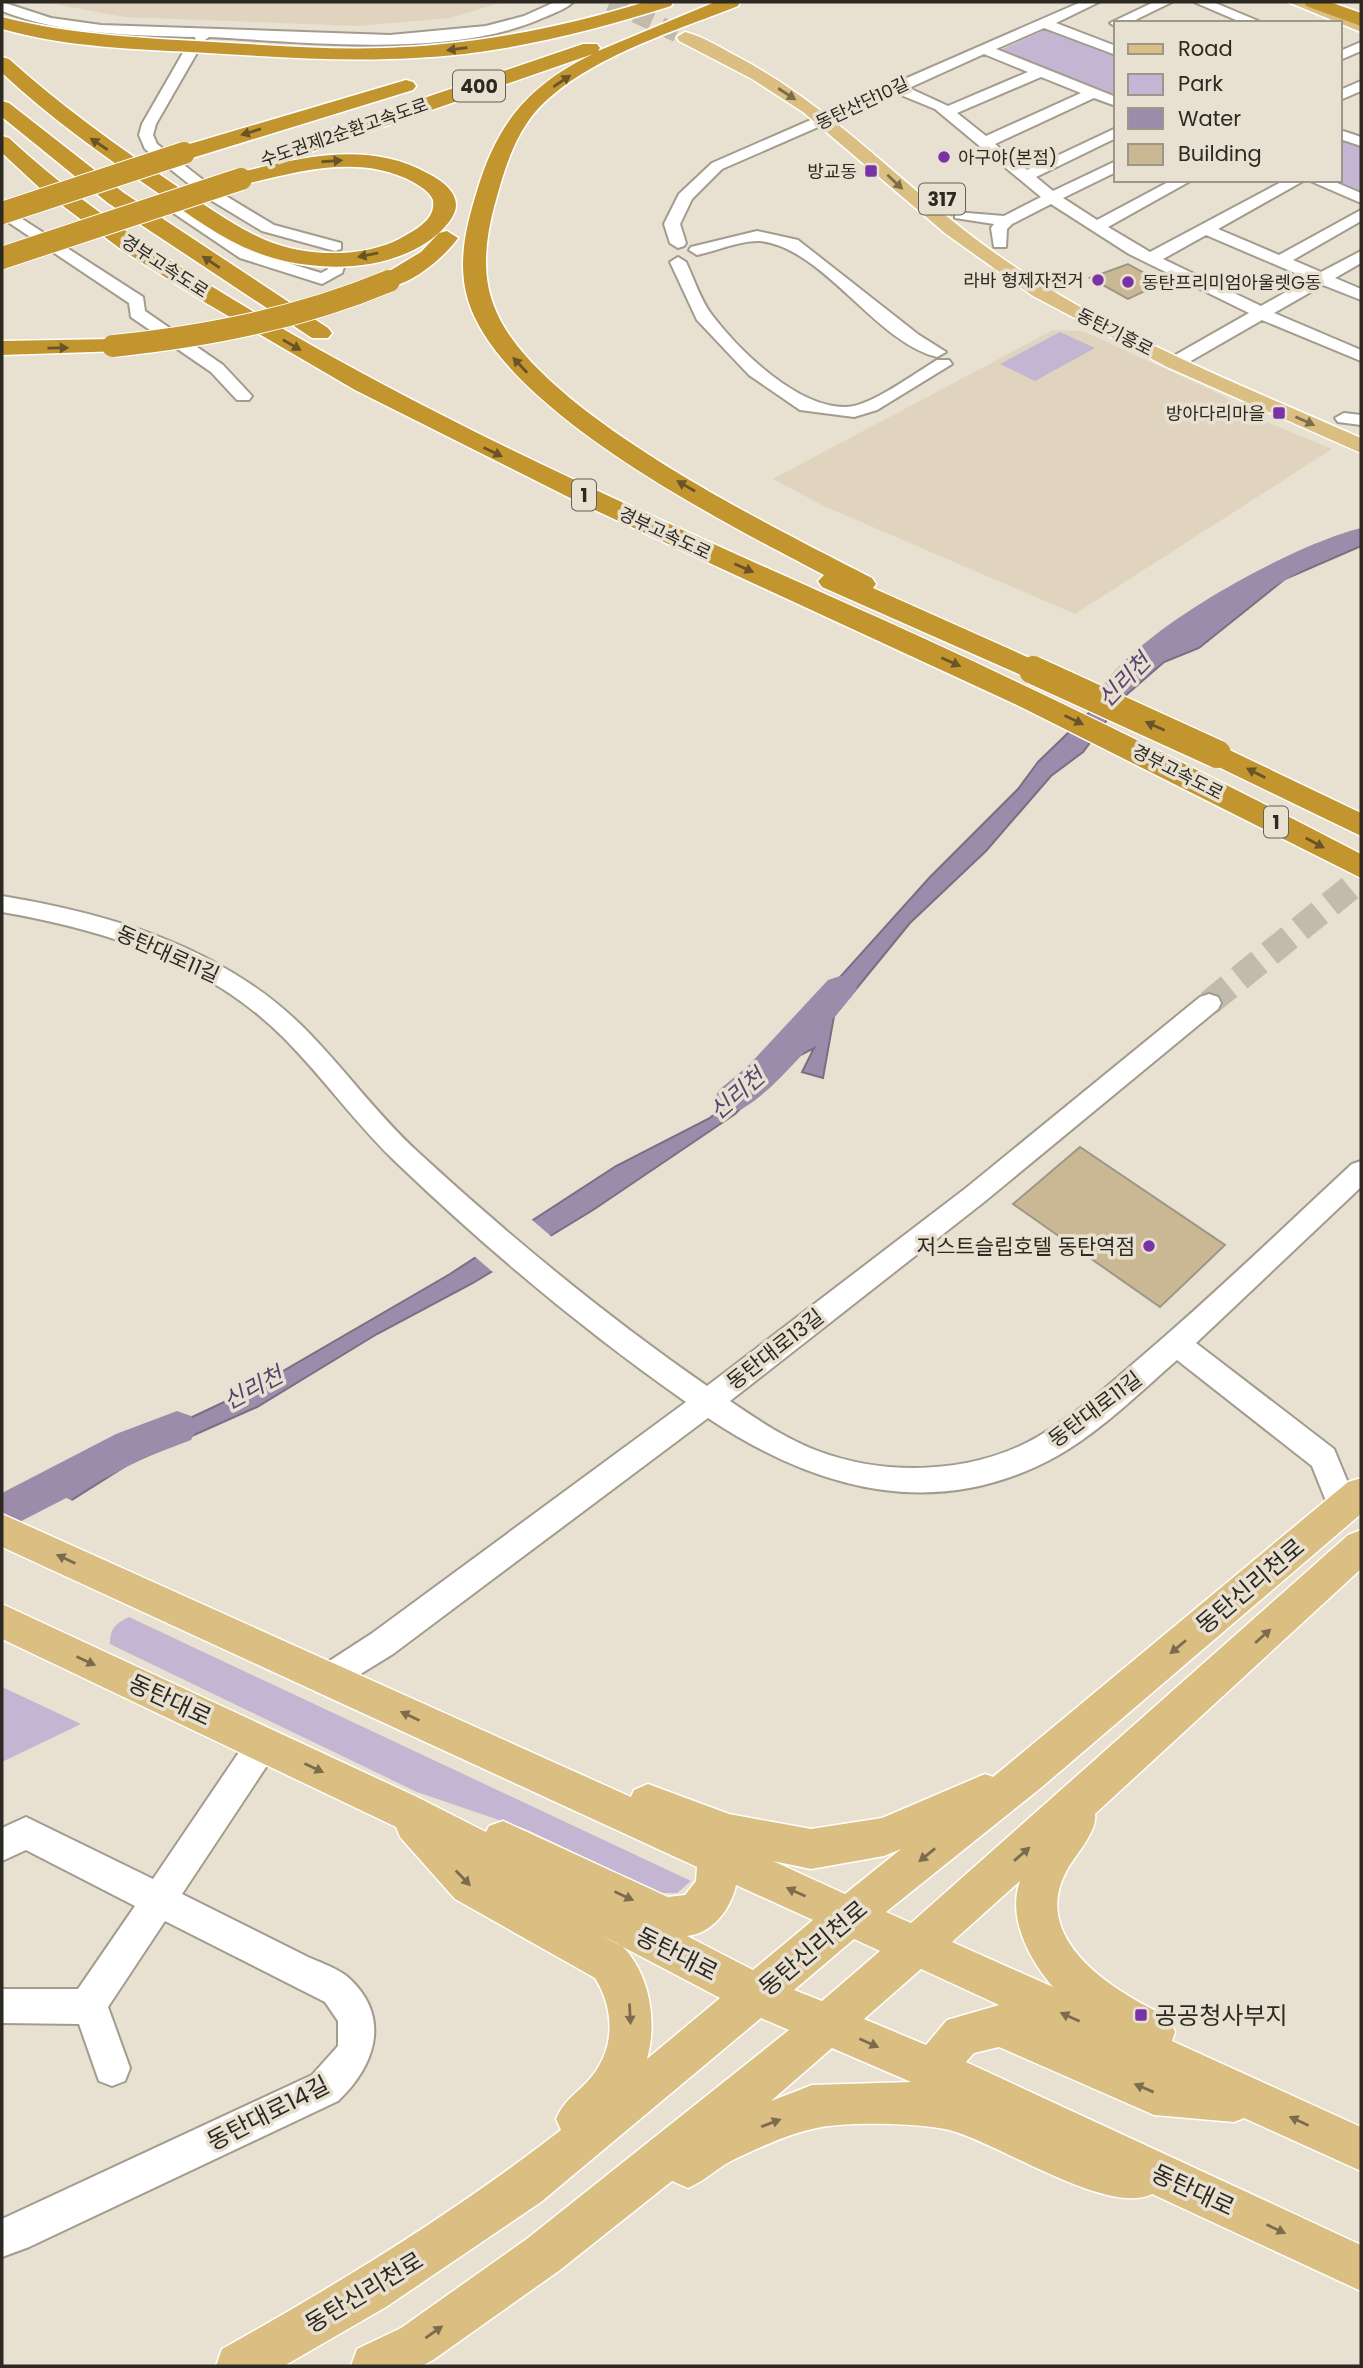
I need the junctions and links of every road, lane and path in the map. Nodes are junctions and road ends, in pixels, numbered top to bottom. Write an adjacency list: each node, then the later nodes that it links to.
1 (566, 2): 25 (street)
2 (664, 2): 14 (highway)
3 (696, 2): 53 (highway, 수도권제2순환고속도로 / 400)
4 (729, 2): 45 (highway, one-way to 4); 53 (highway, 수도권제2순환고속도로 / 400)
5 (1092, 2): 20 (street, 동탄산단10길)
6 (1165, 2): 17 (street)
7 (1201, 2): 18 (street)
8 (1296, 2): 22 (main road)
9 (1313, 2): 16 (highway)
10 (1328, 2): 15 (highway)
11 (1346, 2): 13 (main road)
12 (2, 6): 25 (street)
13 (1361, 8)
14 (643, 9): 19 (highway, one-way to 19); 33 (highway)
15 (1361, 15)
16 (1361, 20)
17 (1122, 21)
18 (1243, 21)
19 (2, 23)
20 (1043, 23): 24 (street); 27 (street, 동탄산단10길)
21 (1114, 24): 24 (street)
22 (1361, 27)
23 (693, 33): 46 (main road, 동탄기흥로 / 317)
24 (1082, 38): 28 (street)
25 (199, 41): 62 (street)
26 (1361, 46): 29 (street)
27 (982, 49): 34 (street); 37 (street, 동탄산단10길)
28 (1114, 50)
29 (1342, 56)
30 (1342, 56): 32 (street)
31 (2, 63): 53 (highway, one-way to 31)
32 (1361, 63)
33 (459, 70)
34 (1040, 72): 38 (street); 44 (street)
35 (421, 81): 63 (highway, one-way to 63, bridge)
36 (1361, 85): 39 (street)
37 (895, 87): 44 (street); 46 (street, 동탄산단10길)
38 (1093, 93): 41 (street); 50 (street)
39 (1342, 95)
40 (1342, 97): 42 (street)
41 (1114, 101)
42 (1361, 104)
43 (2, 107): 89 (highway, 경부고속도로 / 1, one-way to 43)
44 (948, 111): 50 (street)
45 (522, 114): 83 (highway, one-way to 45, bridge); 89 (highway, one-way to 45)
46 (833, 115): 64 (main road, 동탄기흥로 / 317); 70 (street, 동탄산단10길); 82 (main road, 동탄기흥로 / 317, one-way to 82)
47 (1114, 133): 55 (street)
48 (1342, 135): 51 (street)
49 (2, 142): 61 (highway, 경부고속도로 / 1)
50 (986, 142): 55 (street)
51 (1361, 142)
52 (2, 161): 61 (highway)
53 (234, 167): 69 (highway, 수도권제2순환고속도로 / 400); 72 (highway, 수도권제2순환고속도로 / 400); 76 (highway, bridge)
54 (1114, 167): 59 (street)
55 (1026, 176): 59 (street)
56 (1180, 182): 67 (street)
57 (1293, 182): 68 (street)
58 (1321, 182): 60 (street)
59 (1052, 198): 66 (street); 67 (street)
60 (1361, 198)
61 (76, 204): 90 (highway, 경부고속도로 / 1, one-way to 90)
62 (172, 205)
63 (2, 212): 86 (street)
64 (961, 215): 66 (street); 71 (main road, 동탄기흥로 / 317)
65 (1361, 215): 78 (street)
66 (1006, 220): 71 (street)
67 (1096, 227): 77 (street)
68 (1205, 229): 77 (street); 78 (street)
69 (2, 238)
70 (678, 243): 73 (street); 74 (street)
71 (1000, 244): 82 (main road, 동탄기흥로 / 317)
72 (2, 250)
73 (697, 250): 74 (street); 74 (street)
74 (667, 256)
75 (1361, 256): 79 (street)
76 (2, 258)
77 (1150, 259): 81 (street)
78 (1280, 261): 79 (street)
79 (1322, 278): 80 (street); 81 (street)
80 (1361, 295)
81 (1261, 313): 84 (street); 85 (street)
82 (1171, 347): 84 (main road, 동탄기흥로 / 317); 88 (main road, 동탄기흥로 / 317, one-way to 88)
83 (2, 348)
84 (1196, 351): 87 (main road, 동탄기흥로 / 317)
85 (1361, 356)
86 (243, 396)
87 (1356, 421)
88 (1361, 446)
89 (939, 626): 90 (highway, 경부고속도로 / 1)
90 (1023, 680): 91 (highway, 경부고속도로 / 1, one-way to 90, bridge); 92 (highway, 경부고속도로 / 1, one-way to 92)
91 (1361, 826)
92 (1361, 867)
93 (2, 904): 96 (street, 동탄대로11길)
94 (1209, 1003): 98 (street, 동탄대로13길)
95 (1361, 1171): 97 (street, 동탄대로11길)
96 (593, 1319): 98 (street, 동탄대로11길)
97 (1177, 1344): 98 (street, 동탄대로11길); 99 (street)
98 (708, 1402): 103 (street, 동탄대로13길)
99 (1352, 1500): 106 (main road, 동탄신리천로, one-way to 106)
100 (2, 1530): 103 (main road, one-way to 100)
101 (1361, 1546): 107 (main road, 동탄신리천로, one-way to 101)
102 (13, 1626): 105 (main road, 동탄대로, one-way to 105)
103 (328, 1679): 104 (main road, one-way to 103)
104 (465, 1741): 106 (main road); 110 (main road)
105 (263, 1744): 108 (main road, 동탄대로, one-way to 108); 111 (street)
106 (1028, 1774): 112 (main road, 동탄신리천로, one-way to 112)
107 (1098, 1786): 113 (main road, 동탄신리천로, one-way to 107); 120 (main road)
108 (401, 1809): 110 (main road, one-way to 110); 114 (main road, 동탄대로); 126 (main road, one-way to 126)
109 (2, 1845): 111 (street, 동탄대로14길)
110 (718, 1856): 112 (main road, one-way to 110)
111 (158, 1900): 115 (street); 123 (street, 동탄대로14길)
112 (849, 1916): 113 (main road); 114 (main road, 동탄신리천로)
113 (914, 1946): 117 (main road, 동탄신리천로); 120 (main road, one-way to 113)
114 (757, 1995): 117 (main road, 동탄대로); 126 (main road, 동탄신리천로)
115 (89, 2004): 116 (street); 118 (street)
116 (2, 2006)
117 (830, 2025): 119 (main road, 동탄대로, one-way to 119); 124 (main road, 동탄신리천로)
118 (112, 2068)
119 (944, 2075): 120 (main road, one-way to 119); 122 (main road, 동탄대로)
120 (1259, 2103): 121 (main road, one-way to 120)
121 (1361, 2149)
122 (1206, 2196): 124 (main road, one-way to 122); 125 (main road, 동탄대로, one-way to 125)
123 (2, 2238)
124 (544, 2254): 128 (main road, 동탄신리천로, one-way to 124)
125 (1361, 2268)
126 (370, 2291): 127 (main road, 동탄신리천로)
127 (239, 2366)
128 (374, 2366)

